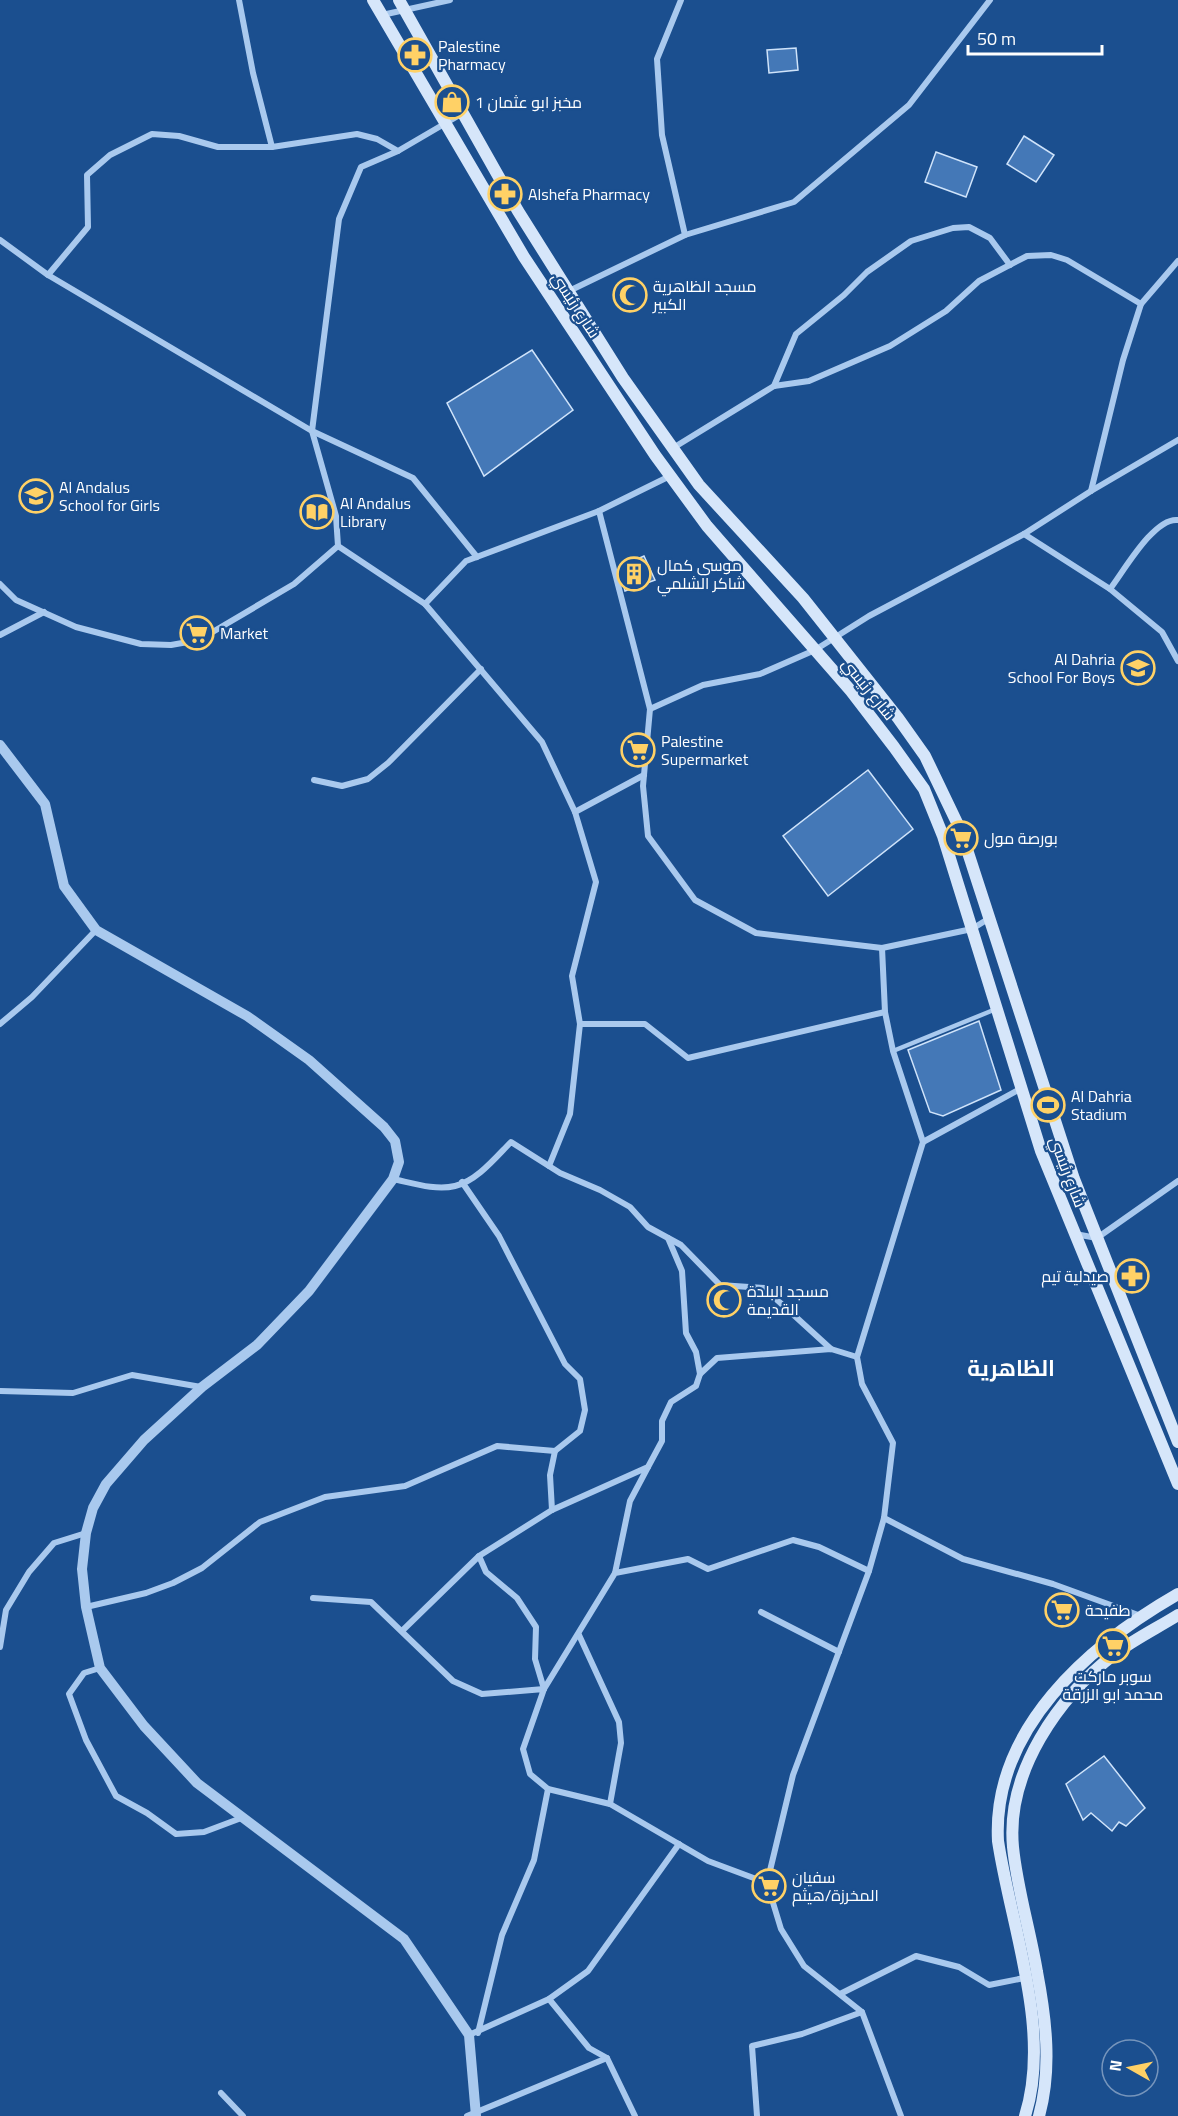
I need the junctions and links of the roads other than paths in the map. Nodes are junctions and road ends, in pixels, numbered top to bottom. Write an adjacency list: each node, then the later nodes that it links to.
1 (239, 0): 10 (street)
2 (373, 0): 7 (main road, شارع رئيسي)
3 (450, 0): 6 (street)
4 (681, 0): 12 (street)
5 (990, 0): 12 (street)
6 (401, 4): 7 (street); 8 (main road, شارع رئيسي)
7 (382, 15): 9 (main road, شارع رئيسي)
8 (463, 113): 9 (street); 17 (main road, شارع رئيسي)
9 (446, 124): 11 (street); 23 (main road, شارع رئيسي)
10 (272, 147): 11 (street); 16 (street)
11 (398, 151): 20 (street)
12 (685, 235): 17 (street)
13 (0, 240): 16 (street)
14 (1178, 261): 18 (street)
15 (1010, 265): 18 (street); 19 (street); 19 (street)
16 (48, 275): 20 (street)
17 (568, 291): 22 (main road, شارع رئيسي)
18 (1141, 304): 24 (street)
19 (774, 386): 22 (street)
20 (312, 431): 28 (street); 29 (street)
21 (1178, 440): 24 (street)
22 (673, 448): 35 (main road, شارع رئيسي)
23 (671, 476): 25 (street); 36 (main road, شارع رئيسي)
24 (1091, 491): 27 (street)
25 (599, 511): 29 (street); 39 (street)
26 (1178, 520): 31 (street)
27 (1024, 534): 31 (street); 35 (street)
28 (338, 546): 32 (street); 33 (street)
29 (477, 556): 32 (street)
30 (0, 584): 33 (street)
31 (1110, 590): 37 (street)
32 (425, 604): 38 (street)
33 (44, 612): 34 (street)
34 (0, 635)
35 (835, 638): 36 (street); 44 (main road, شارع رئيسي)
36 (815, 650): 39 (street); 45 (main road, شارع رئيسي)
37 (1178, 661)
38 (481, 669): 42 (street); 43 (street)
39 (650, 709): 41 (street)
40 (0, 745): 46 (street)
41 (644, 775): 43 (street); 47 (street)
42 (314, 780)
43 (575, 812): 51 (street)
44 (988, 919): 45 (street); 61 (main road, شارع رئيسي)
45 (972, 928): 47 (street); 48 (main road, شارع رئيسي)
46 (96, 930): 50 (street); 56 (street)
47 (882, 948): 49 (street)
48 (998, 1009): 52 (lane); 53 (main road, شارع رئيسي)
49 (885, 1012): 51 (street); 52 (street)
50 (0, 1024)
51 (580, 1024): 55 (street)
52 (892, 1051): 54 (street)
53 (1022, 1088): 54 (street); 59 (main road, شارع رئيسي)
54 (922, 1142): 63 (street)
55 (549, 1166): 58 (street); 60 (street)
56 (393, 1179): 58 (street); 65 (street)
57 (1178, 1181): 61 (street)
58 (462, 1182): 68 (street)
59 (1074, 1234): 61 (street); 70 (main road, شارع رئيسي)
60 (668, 1238): 62 (street); 64 (street)
61 (1097, 1238): 67 (main road, شارع رئيسي)
62 (831, 1349): 63 (street); 64 (street)
63 (857, 1357): 72 (street)
64 (700, 1374): 69 (street)
65 (202, 1387): 66 (street); 73 (street)
66 (0, 1391)
67 (1178, 1442)
68 (555, 1451): 71 (street); 79 (street)
69 (648, 1467): 71 (street); 76 (street)
70 (1178, 1484)
71 (552, 1510): 74 (street)
72 (884, 1518): 75 (street); 81 (street)
73 (86, 1533): 79 (street); 85 (street)
74 (479, 1556): 83 (street); 88 (street)
75 (869, 1571): 76 (street); 86 (street)
76 (615, 1573): 84 (street)
77 (1178, 1594): 81 (main road)
78 (313, 1598): 83 (street)
79 (86, 1607): 87 (street)
80 (761, 1612): 86 (street)
81 (1141, 1616): 94 (main road)
82 (1178, 1616): 107 (main road)
83 (403, 1630): 88 (street)
84 (579, 1635): 88 (street); 90 (street)
85 (0, 1647)
86 (839, 1652): 93 (street)
87 (100, 1668): 91 (street); 91 (street)
88 (544, 1689): 89 (street)
89 (548, 1789): 90 (street); 98 (street)
90 (610, 1804): 92 (street)
91 (245, 1816): 98 (street)
92 (679, 1844): 93 (street); 96 (street)
93 (767, 1883): 95 (street)
94 (1024, 1978): 95 (street); 106 (main road)
95 (840, 1994): 97 (street)
96 (549, 1999): 98 (street); 99 (street)
97 (862, 2012): 104 (street); 105 (street)
98 (474, 2034): 101 (street)
99 (607, 2058): 101 (street); 103 (street)
100 (221, 2093): 102 (street)
101 (473, 2115)
102 (243, 2116)
103 (635, 2116)
104 (757, 2116)
105 (901, 2116)
106 (1025, 2116)
107 (1039, 2116)

